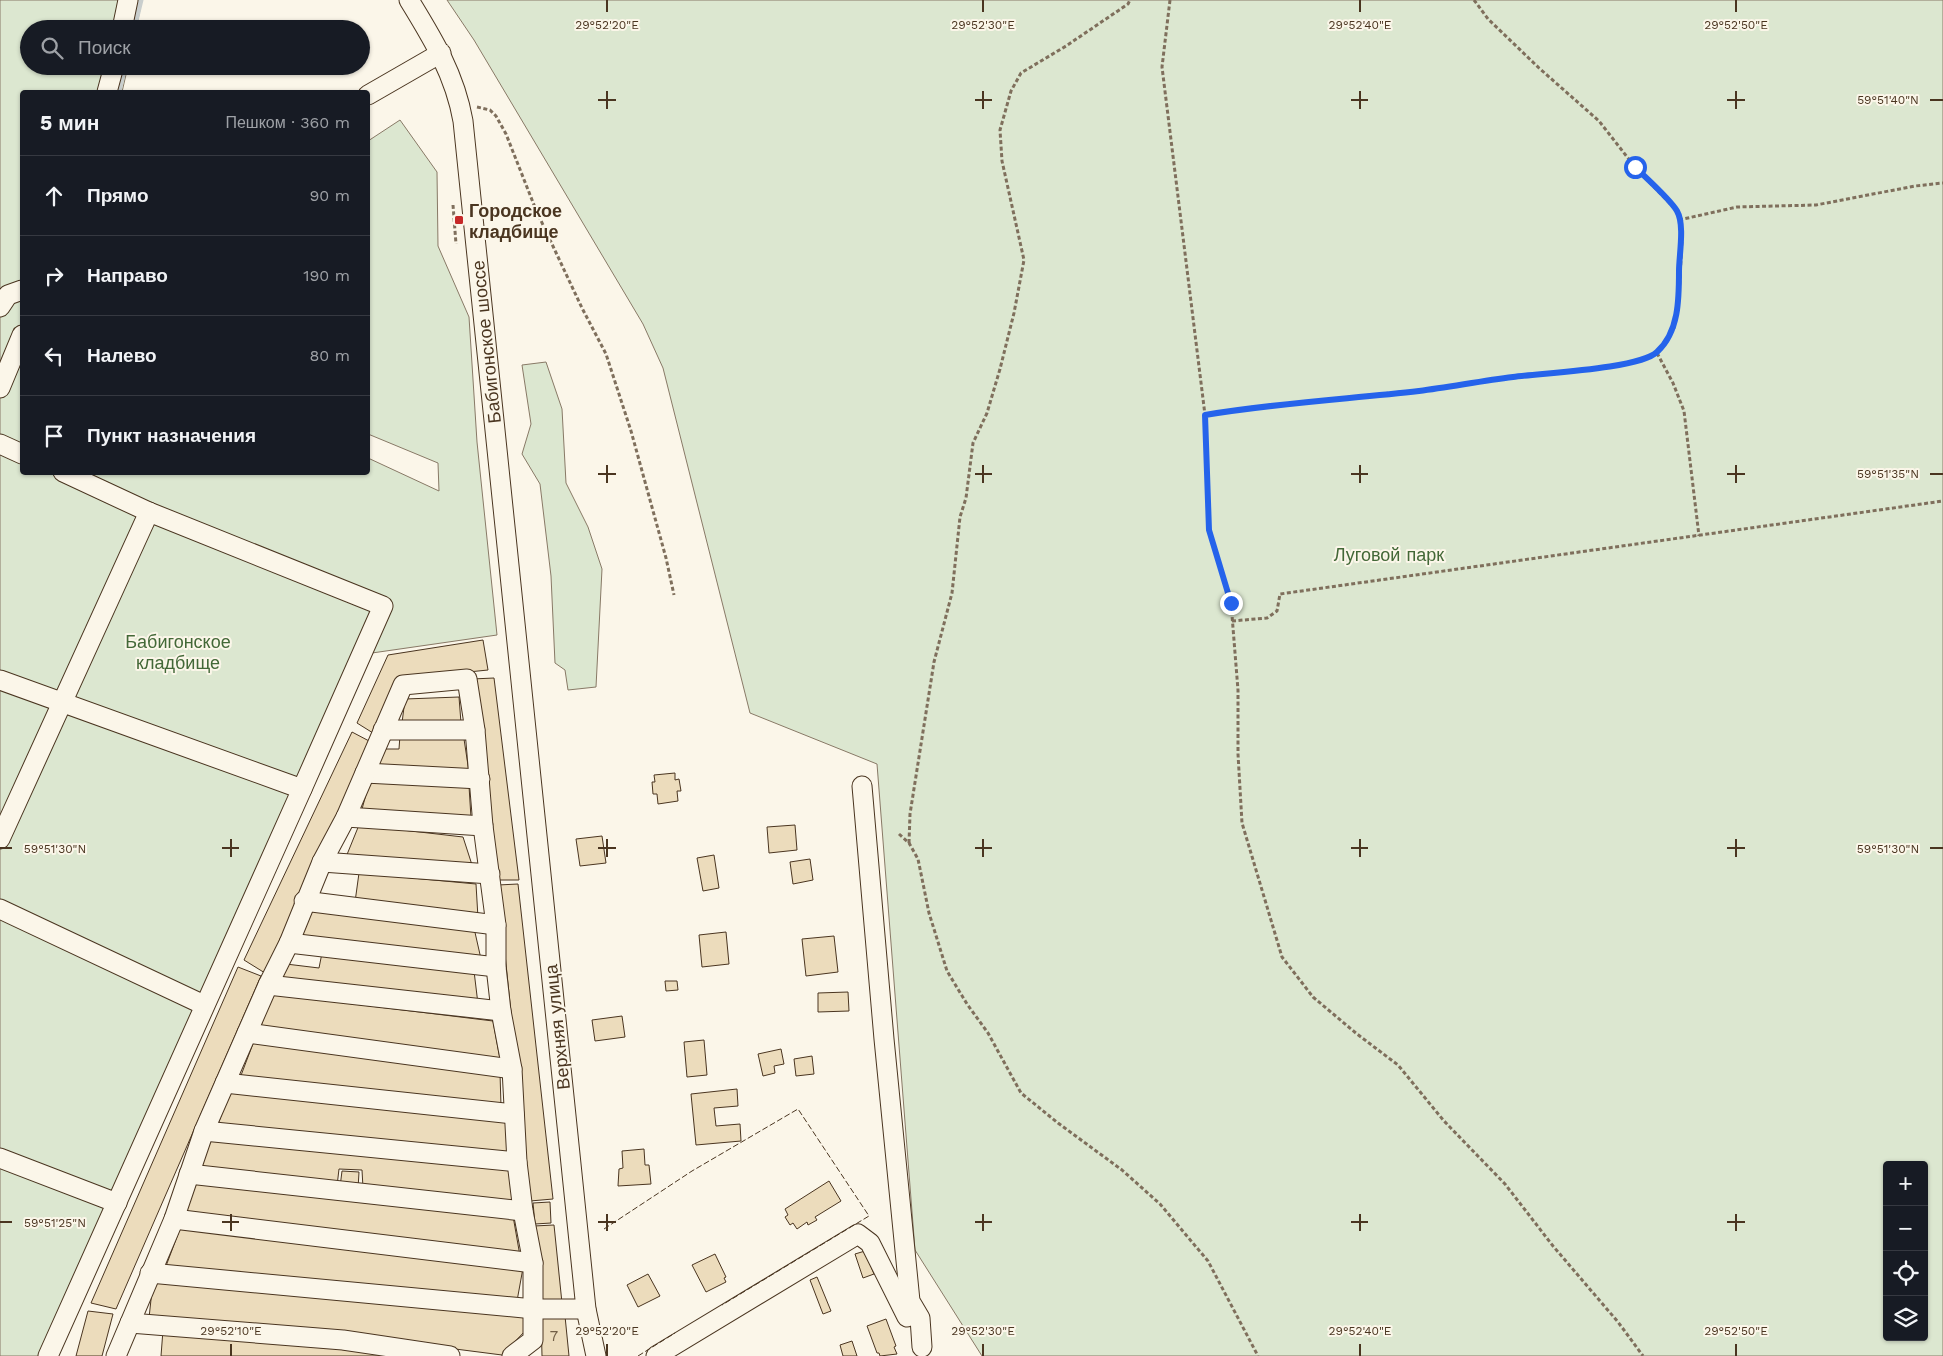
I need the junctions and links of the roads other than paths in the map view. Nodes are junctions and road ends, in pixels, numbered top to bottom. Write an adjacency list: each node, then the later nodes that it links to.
1 (128, 0): 3 (street)
2 (409, 0): 4 (street, Бабигонское шоссе)
3 (124, 20)
4 (441, 53): 7 (street); 19 (street, Бабигонское шоссе)
5 (112, 75): 6 (street)
6 (108, 90)
7 (370, 94)
8 (0, 284): 9 (street)
9 (20, 286)
10 (20, 291): 11 (street)
11 (0, 307)
12 (20, 340): 13 (street)
13 (0, 388)
14 (0, 444): 15 (street)
15 (20, 453)
16 (69, 475): 17 (street)
17 (149, 512): 20 (street); 26 (street)
18 (0, 680): 20 (street)
19 (523, 696): 54 (street, Верхняя улица)
20 (62, 704): 26 (street); 29 (street)
21 (383, 730): 22 (street); 22 (street); 23 (street)
22 (475, 730): 24 (street)
23 (365, 773): 24 (street); 27 (street)
24 (480, 779): 28 (street)
25 (862, 786): 56 (street)
26 (302, 789): 38 (street)
27 (346, 817): 28 (street); 30 (street)
28 (483, 826): 31 (street)
29 (0, 840)
30 (322, 862): 31 (street); 32 (street)
31 (490, 874): 34 (street)
32 (304, 901): 34 (street); 35 (street)
33 (0, 910): 38 (street)
34 (496, 924): 36 (street)
35 (289, 942): 36 (street); 37 (street)
36 (496, 966): 39 (street)
37 (268, 985): 39 (street); 40 (street)
38 (204, 1005): 48 (street)
39 (501, 1011): 41 (street)
40 (247, 1032): 41 (street); 42 (street)
41 (512, 1069): 43 (street)
42 (225, 1083): 43 (street); 44 (street)
43 (514, 1114): 46 (street)
44 (204, 1131): 46 (street); 47 (street)
45 (0, 1158): 48 (street)
46 (518, 1162): 49 (street)
47 (190, 1174): 49 (street); 50 (street)
48 (117, 1203): 57 (street)
49 (523, 1211): 51 (street)
50 (174, 1219): 51 (street); 52 (street)
51 (533, 1263): 53 (street)
52 (150, 1273): 53 (street); 55 (street)
53 (534, 1309): 54 (street); 60 (street)
54 (586, 1309): 61 (street, Верхняя улица)
55 (130, 1323): 58 (street); 59 (street)
56 (924, 1351): 62 (street)
57 (48, 1356)
58 (116, 1356)
59 (450, 1356)
60 (512, 1356)
61 (596, 1356)
62 (656, 1356)

